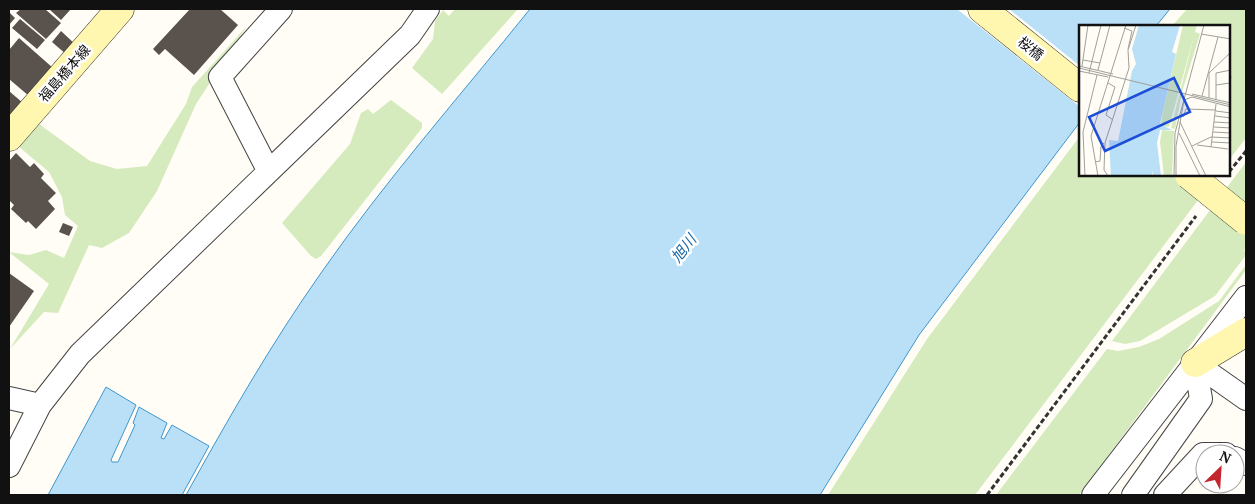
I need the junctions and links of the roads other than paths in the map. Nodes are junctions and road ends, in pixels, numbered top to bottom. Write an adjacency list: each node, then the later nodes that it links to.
1 (281, 9): 7 (street)
2 (428, 9): 7 (street)
3 (982, 9): 5 (street, 桜橋)
4 (115, 10): 6 (street, 福島橋本線)
5 (1079, 87)
6 (9, 137)
7 (268, 170): 15 (street)
8 (1190, 176): 9 (street, bridge)
9 (1246, 221)
10 (1246, 297): 12 (street)
11 (1246, 332): 12 (street)
12 (1195, 363): 14 (street); 18 (street); 19 (street)
13 (9, 398): 15 (street)
14 (1246, 399)
15 (40, 405): 17 (street)
16 (1195, 463): 20 (street)
17 (9, 466)
18 (1093, 495)
19 (1133, 495)
20 (1165, 495)

